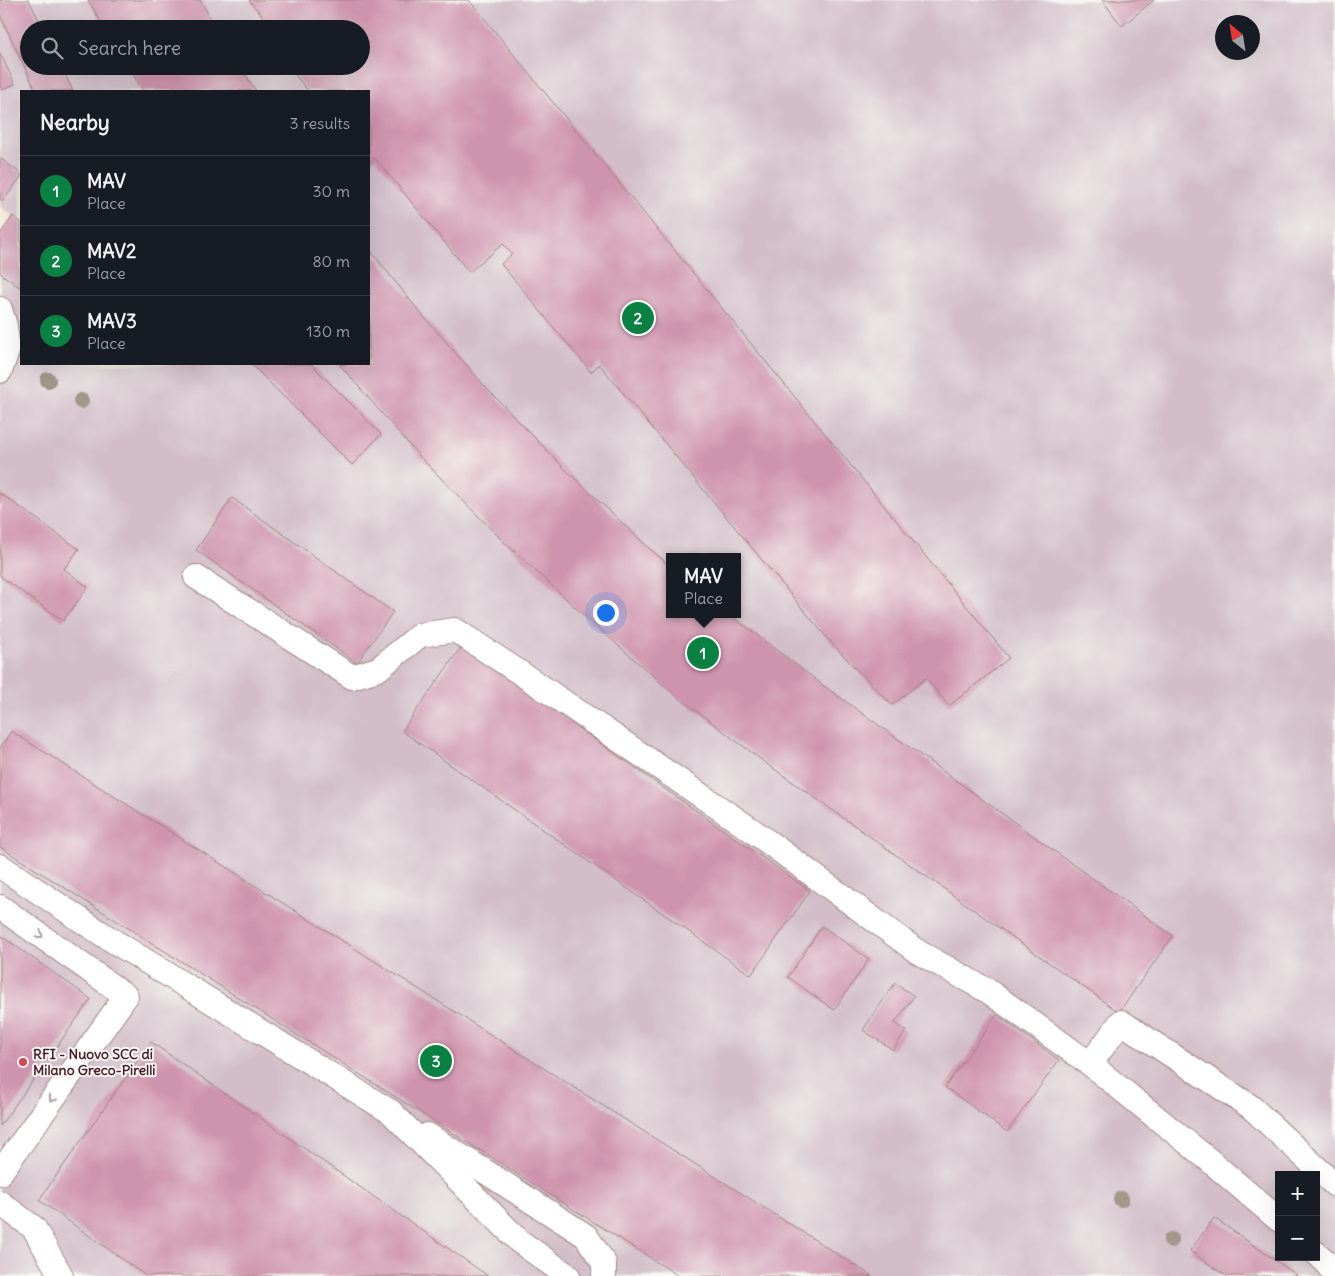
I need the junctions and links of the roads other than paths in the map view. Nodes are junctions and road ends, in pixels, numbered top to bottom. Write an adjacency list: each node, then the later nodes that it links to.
1 (0, 309): 2 (lane)
2 (0, 371)
3 (196, 577): 6 (lane)
4 (0, 866): 7 (lane)
5 (0, 907): 8 (lane, one-way to 8)
6 (1090, 1064): 9 (lane); 11 (lane)
7 (391, 1112): 15 (lane); 16 (lane)
8 (0, 1173)
9 (1335, 1185)
10 (0, 1203): 14 (lane)
11 (1275, 1217)
12 (1320, 1256): 13 (lane)
13 (1335, 1274)
14 (61, 1276)
15 (568, 1276)
16 (604, 1276)

